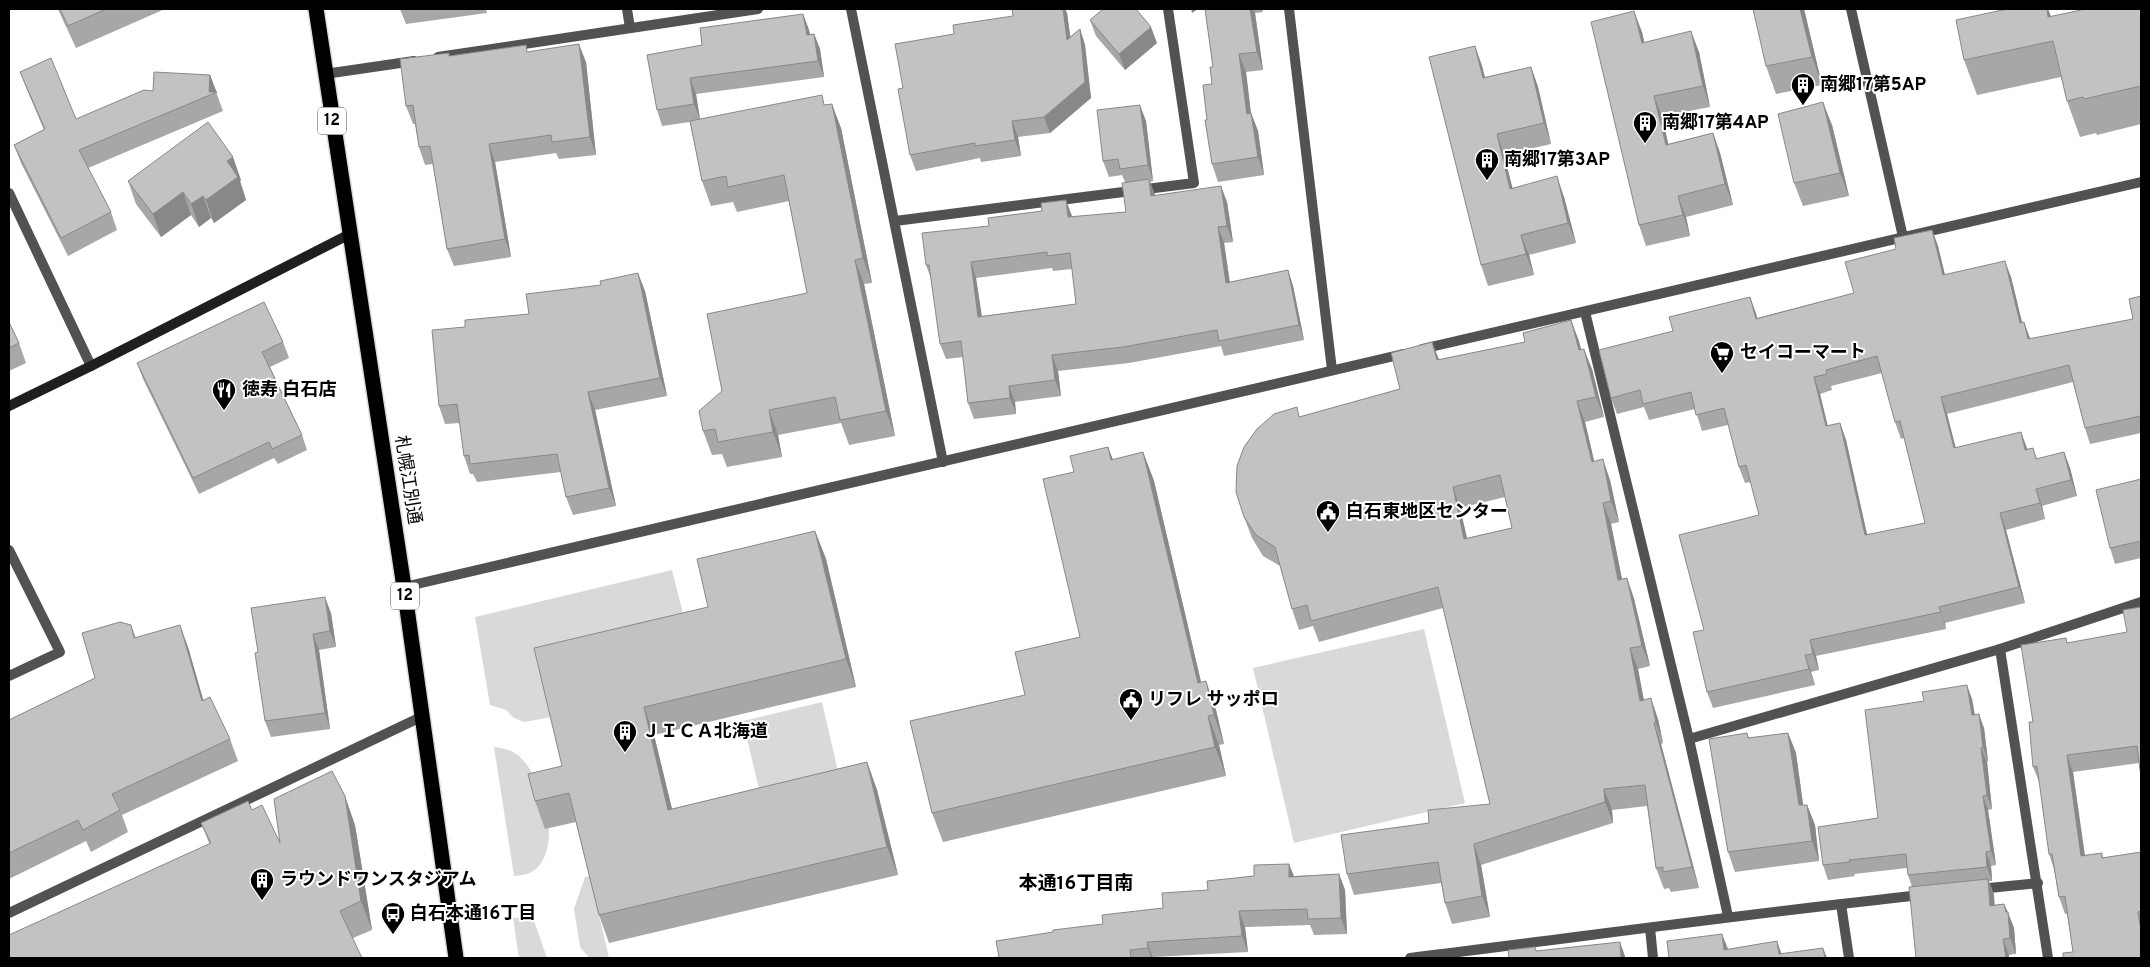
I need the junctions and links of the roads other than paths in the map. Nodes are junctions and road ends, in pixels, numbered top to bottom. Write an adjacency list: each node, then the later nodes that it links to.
1 (316, 9): 9 (highway, 札幌江別通 / 12)
2 (627, 9): 8 (street)
3 (758, 9): 8 (street)
4 (852, 9): 12 (street)
5 (1168, 9): 12 (street)
6 (1289, 9): 17 (street)
7 (1851, 9): 14 (street)
8 (630, 28): 9 (street)
9 (325, 74): 13 (highway, 札幌江別通 / 12)
10 (2141, 182): 14 (street)
11 (9, 193): 16 (street)
12 (895, 221): 19 (street)
13 (350, 234): 16 (street); 21 (highway, 札幌江別通 / 12)
14 (1902, 236): 15 (street)
15 (1585, 312): 17 (street); 26 (street)
16 (91, 366): 18 (street)
17 (1332, 370): 19 (street)
18 (9, 406)
19 (943, 462): 21 (street)
20 (9, 550): 24 (street)
21 (404, 587): 25 (highway, 札幌江別通 / 12)
22 (2141, 602): 23 (street)
23 (2000, 649): 26 (street); 27 (street)
24 (9, 676)
25 (421, 717): 31 (street); 34 (highway, 札幌江別通 / 12)
26 (1689, 739): 32 (street)
27 (2038, 883): 28 (street); 38 (street)
28 (1969, 890)
29 (1930, 894): 30 (street)
30 (1841, 904): 32 (street); 37 (street)
31 (9, 913)
32 (1728, 916): 33 (street)
33 (1650, 928): 35 (street); 36 (street)
34 (456, 958)
35 (1410, 958)
36 (1653, 958)
37 (1849, 958)
38 (2048, 958)

